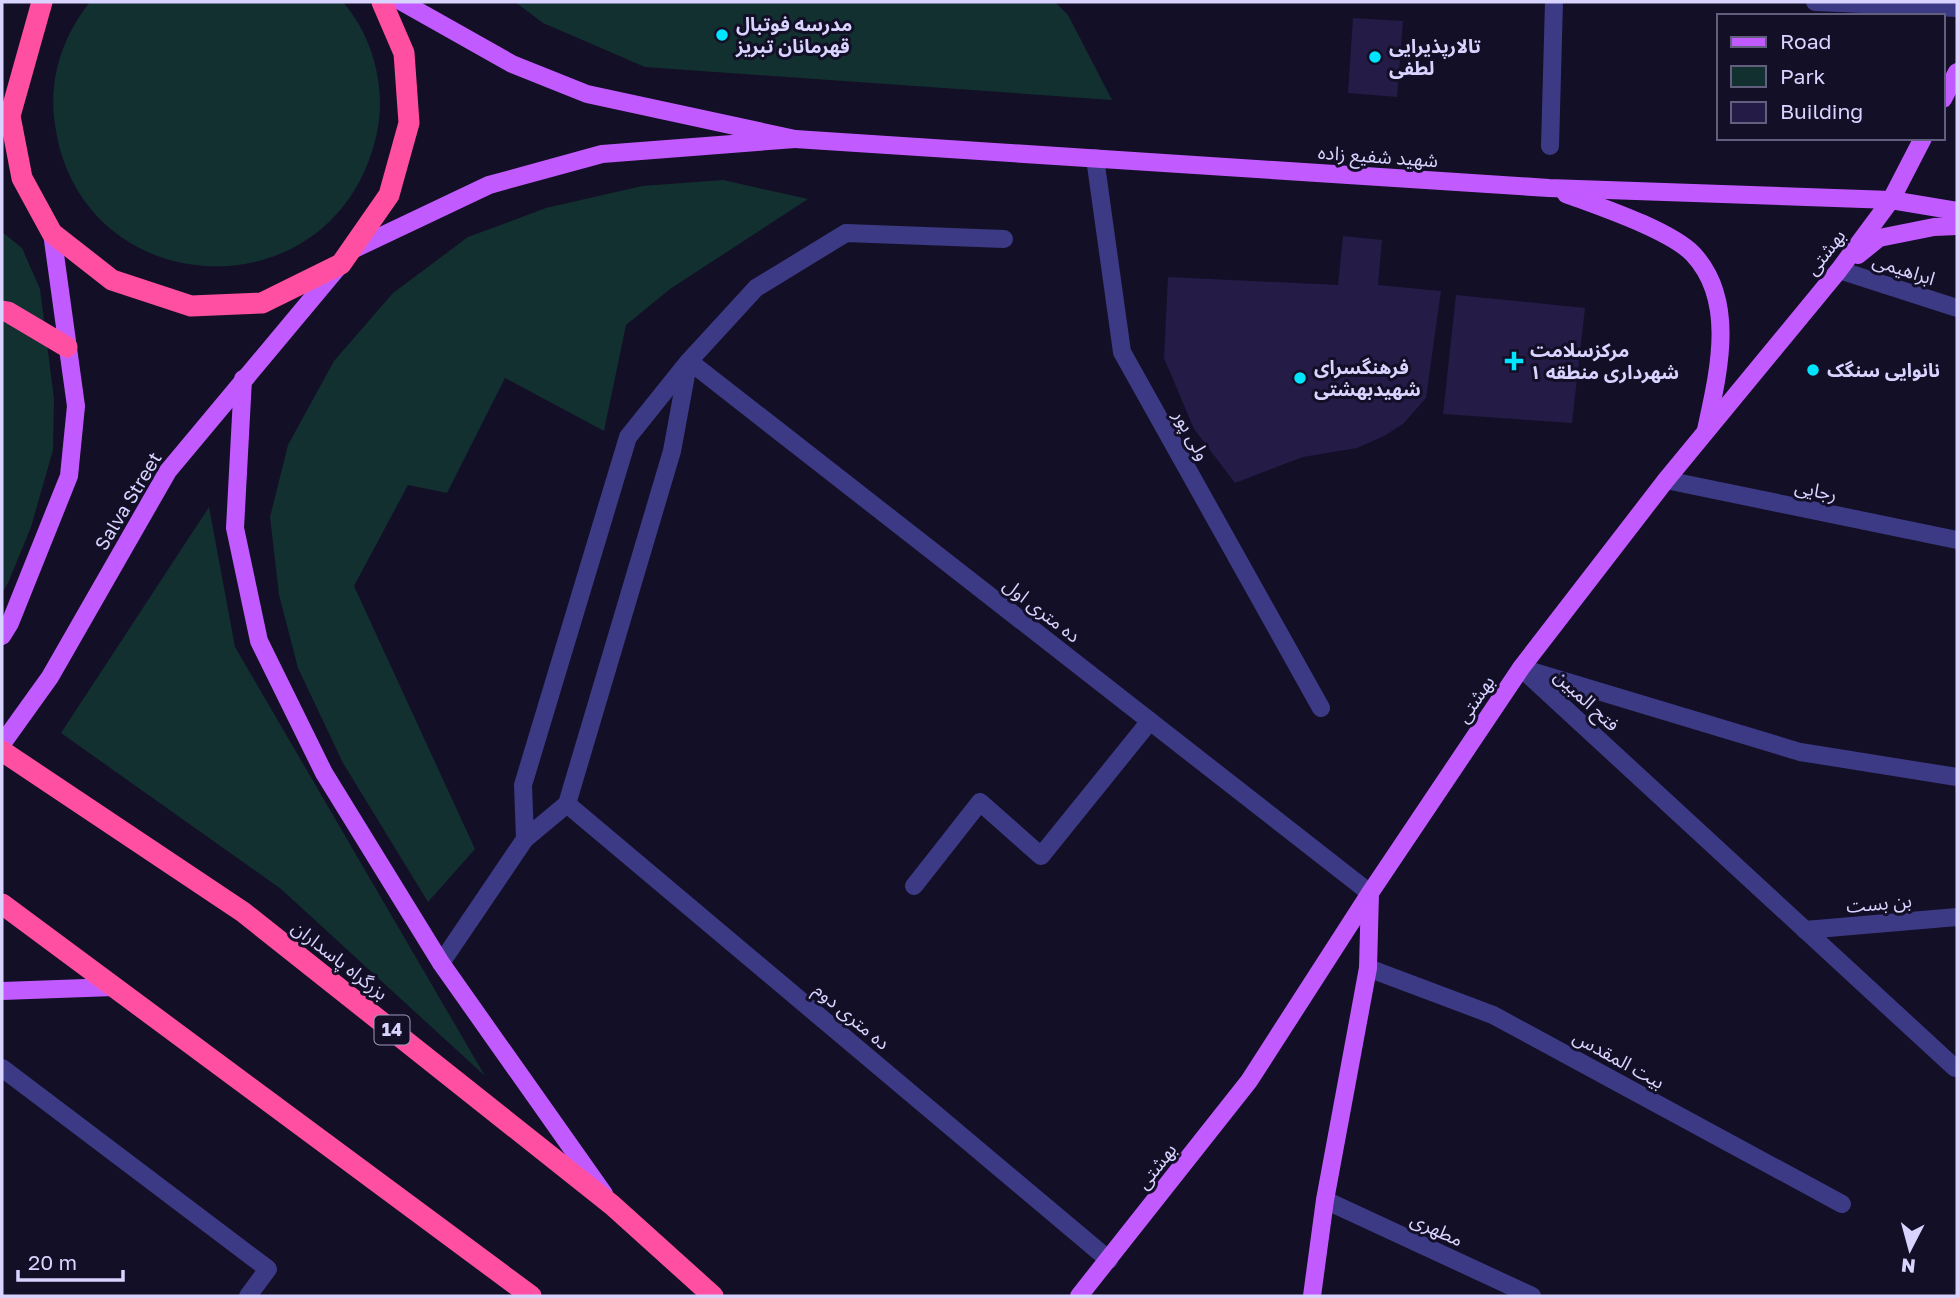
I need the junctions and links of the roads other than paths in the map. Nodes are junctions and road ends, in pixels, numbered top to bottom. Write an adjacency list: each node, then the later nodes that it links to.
1 (42, 2): 9 (highway)
2 (382, 2): 20 (highway)
3 (402, 2): 10 (main road)
4 (1554, 2): 12 (street)
5 (1815, 2): 6 (street)
6 (1957, 8)
7 (1957, 72): 8 (main road)
8 (1945, 95)
9 (6, 119): 18 (highway)
10 (795, 139): 13 (main road, شهید شفیع زاده); 20 (main road)
11 (1922, 140): 15 (main road, بهشتی)
12 (1550, 146)
13 (1095, 158): 14 (main road, شهید شفیع زاده); 32 (street, ولی پور)
14 (1549, 188): 15 (main road, شهید شفیع زاده); 27 (main road)
15 (1891, 200): 16 (main road, شهید شفیع زاده); 21 (main road, بهشتی)
16 (1957, 211)
17 (1957, 226): 21 (main road)
18 (52, 233): 20 (highway); 24 (main road)
19 (1004, 239): 25 (street)
20 (346, 257): 26 (main road, Salva Street)
21 (1839, 270): 22 (street, ابراهیمی); 27 (main road, بهشتی)
22 (1957, 308)
23 (2, 311): 24 (highway)
24 (67, 347): 30 (main road)
25 (689, 361): 33 (street, ده متری اول); 37 (street); 38 (street)
26 (243, 379): 34 (main road, Salva Street); 44 (main road)
27 (1705, 435): 28 (main road, بهشتی)
28 (1667, 480): 29 (street, رجایی); 31 (main road, بهشتی)
29 (1957, 541)
30 (2, 636)
31 (1521, 668): 36 (street, فتح المبین); 40 (main road, بهشتی); 43 (street, فتح المبین)
32 (1321, 708)
33 (1150, 721): 39 (street); 40 (street, ده متری اول)
34 (2, 744)
35 (2, 751): 52 (highway, بزرگراه پاسداران / 14)
36 (1957, 777)
37 (567, 804): 38 (street); 53 (street, ده متری دوم)
38 (525, 839): 44 (street)
39 (914, 886)
40 (1370, 893): 45 (main road); 53 (main road, بهشتی)
41 (2, 904): 46 (highway)
42 (1957, 918): 43 (street, بن بست)
43 (1805, 930): 49 (street, فتح المبین)
44 (441, 963): 52 (main road)
45 (1368, 968): 50 (main road); 51 (street, بیت المقدس)
46 (114, 987): 47 (main road); 55 (highway)
47 (2, 990)
48 (2, 1068): 54 (street)
49 (1955, 1068)
50 (1325, 1200): 58 (main road); 59 (street, مطهری)
51 (1842, 1204)
52 (612, 1205): 56 (highway, بزرگراه پاسداران / 14)
53 (1109, 1260): 57 (main road, بهشتی)
54 (248, 1296)
55 (531, 1296)
56 (713, 1296)
57 (1079, 1296)
58 (1312, 1296)
59 (1532, 1296)

